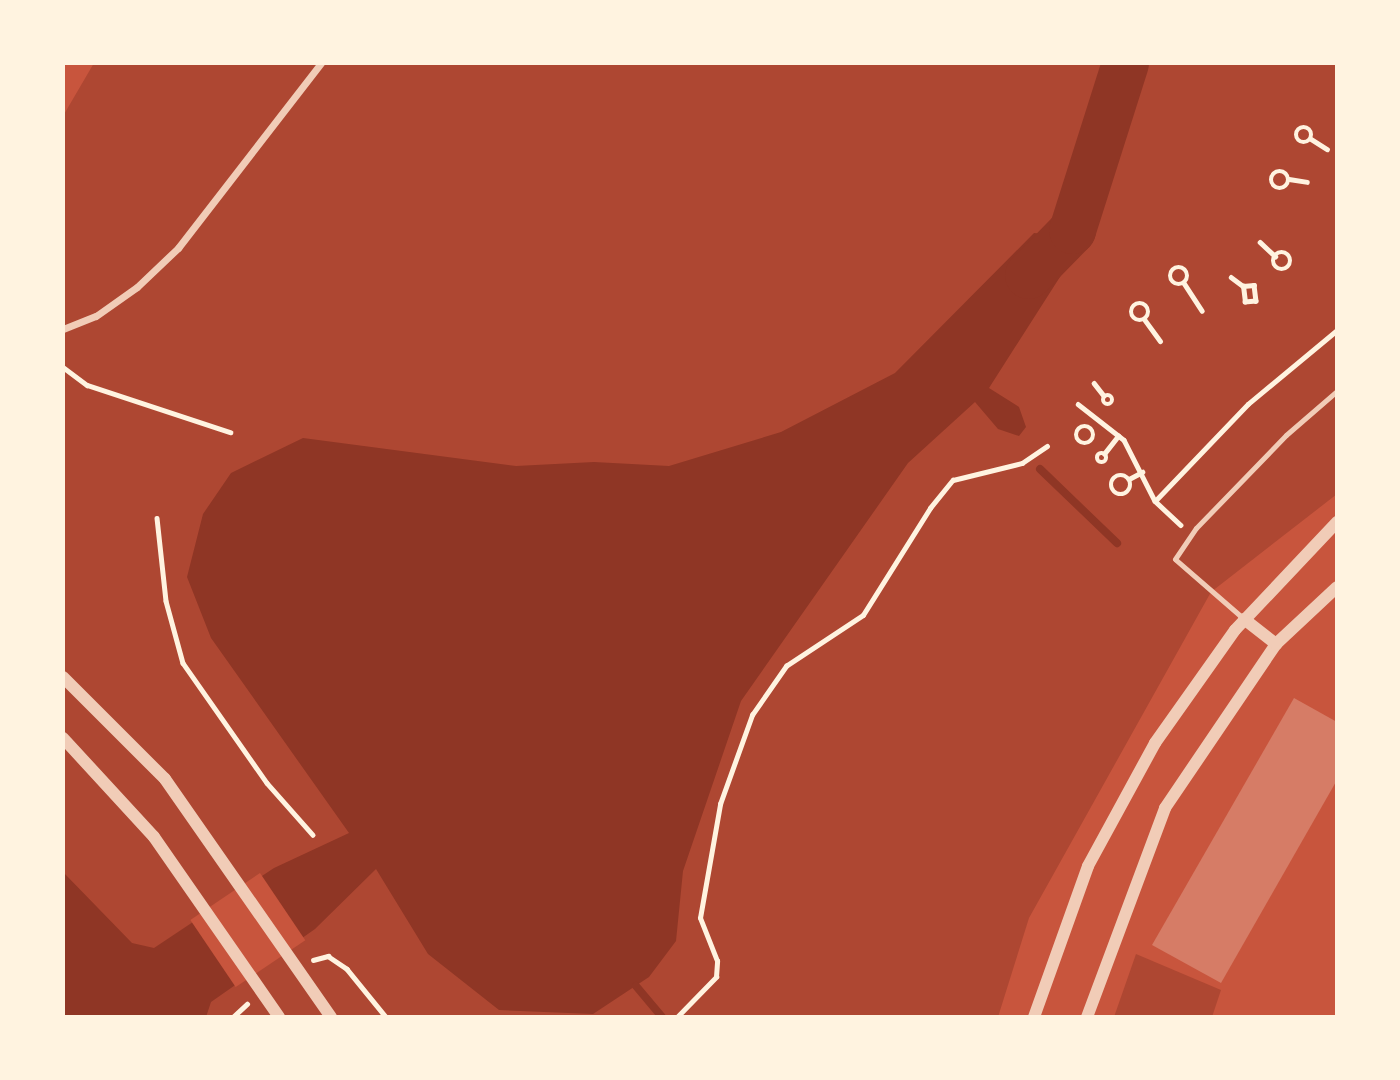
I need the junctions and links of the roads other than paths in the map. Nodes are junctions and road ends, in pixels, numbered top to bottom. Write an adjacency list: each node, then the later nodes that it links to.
1 (321, 63): 2 (street)
2 (63, 329)
3 (1337, 391): 6 (lane)
4 (1337, 522): 6 (street)
5 (1337, 587): 7 (street)
6 (1244, 619): 7 (street); 12 (street)
7 (1276, 644): 13 (street)
8 (63, 677): 11 (street)
9 (63, 738): 10 (street)
10 (279, 1017)
11 (331, 1017)
12 (1034, 1017)
13 (1087, 1017)

